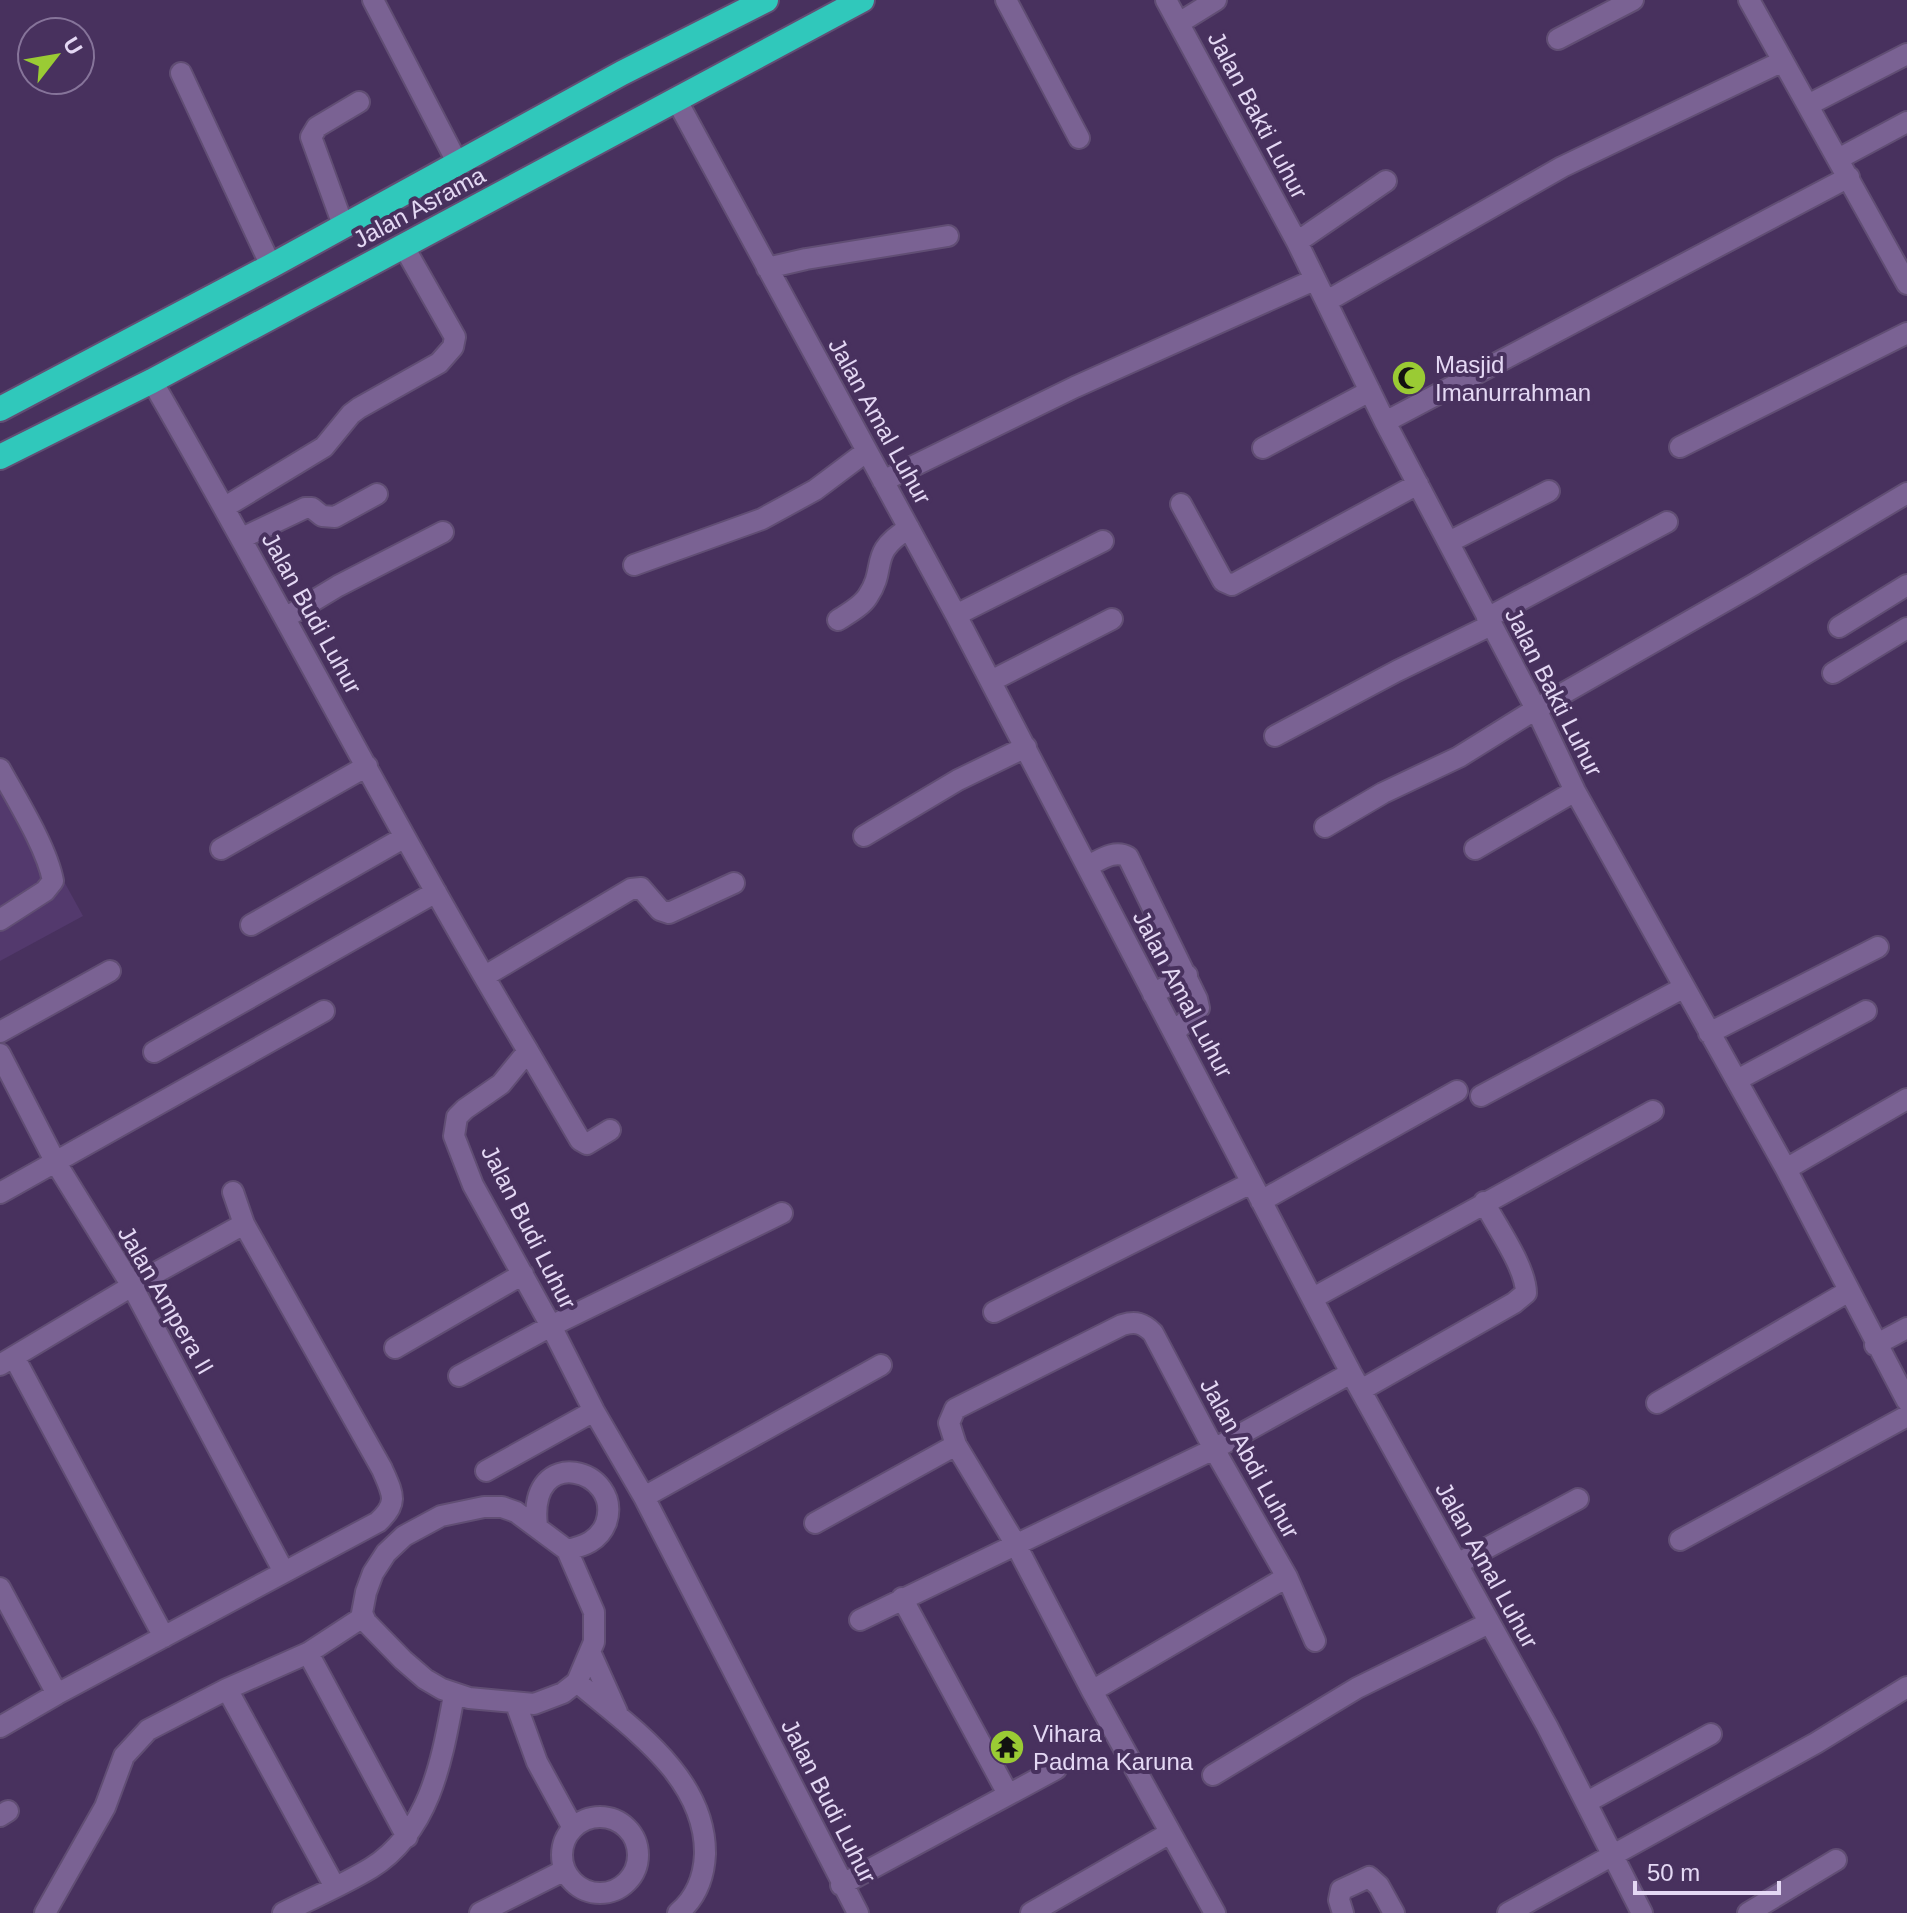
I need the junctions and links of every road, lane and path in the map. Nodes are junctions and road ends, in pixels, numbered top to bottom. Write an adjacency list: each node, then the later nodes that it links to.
1 (373, 0): 20 (street)
2 (766, 0): 20 (highway, Jalan Asrama)
3 (862, 0): 14 (highway, Jalan Asrama)
4 (1006, 0): 18 (street)
5 (1166, 0): 9 (street, Jalan Bakti Luhur)
6 (1216, 0): 9 (street)
7 (1633, 0): 10 (street)
8 (1750, 0): 12 (street)
9 (1179, 23): 25 (street, Jalan Bakti Luhur)
10 (1558, 39)
11 (1907, 54): 16 (street)
12 (1783, 61): 16 (street); 32 (street)
13 (181, 73): 28 (street)
14 (676, 99): 26 (highway, Jalan Asrama); 29 (street, Jalan Amal Luhur)
15 (359, 102): 23 (street)
16 (1808, 105): 19 (street)
17 (1907, 122): 19 (street)
18 (1079, 138)
19 (1838, 159): 21 (street)
20 (458, 164): 23 (highway, Jalan Asrama)
21 (1849, 177): 27 (street); 37 (street)
22 (1386, 181): 25 (street)
23 (343, 225): 28 (highway, Jalan Asrama)
24 (948, 236): 29 (street)
25 (1297, 242): 30 (street, Jalan Bakti Luhur)
26 (404, 247): 34 (highway, Jalan Asrama); 48 (street)
27 (1900, 256): 31 (street)
28 (271, 266): 36 (highway, Jalan Asrama)
29 (767, 268): 40 (street, Jalan Amal Luhur)
30 (1314, 280): 32 (street, Jalan Bakti Luhur); 42 (street)
31 (1907, 284)
32 (1327, 301): 35 (street, Jalan Bakti Luhur)
33 (1907, 333): 38 (street)
34 (152, 381): 41 (highway, Jalan Asrama); 48 (street, Jalan Budi Luhur)
35 (1370, 391): 37 (street, Jalan Bakti Luhur); 39 (street)
36 (0, 409)
37 (1385, 422): 43 (street, Jalan Bakti Luhur)
38 (1680, 447)
39 (1263, 448)
40 (867, 451): 42 (street, Jalan Amal Luhur); 55 (street)
41 (0, 457)
42 (883, 481): 50 (street, Jalan Amal Luhur)
43 (1418, 484): 47 (street); 54 (street, Jalan Bakti Luhur)
44 (1549, 491): 54 (street)
45 (1907, 493): 66 (street)
46 (377, 494): 52 (street)
47 (1181, 504)
48 (225, 507): 52 (street, Jalan Budi Luhur)
49 (1667, 522): 61 (street)
50 (909, 528): 57 (street, Jalan Amal Luhur); 60 (street)
51 (443, 532): 58 (street)
52 (242, 538): 58 (street, Jalan Budi Luhur)
53 (1103, 541): 57 (street)
54 (1449, 542): 61 (street, Jalan Bakti Luhur)
55 (634, 565)
56 (1907, 585): 62 (street)
57 (956, 615): 65 (street, Jalan Amal Luhur)
58 (285, 618): 69 (street, Jalan Budi Luhur)
59 (1112, 619): 65 (street)
60 (838, 620)
61 (1489, 621): 66 (street, Jalan Bakti Luhur); 67 (street)
62 (1839, 627)
63 (1907, 628): 64 (street)
64 (1833, 673)
65 (991, 681): 68 (street, Jalan Amal Luhur)
66 (1536, 709): 71 (street, Jalan Bakti Luhur); 72 (street)
67 (1275, 736)
68 (1026, 747): 73 (street); 77 (street, Jalan Amal Luhur)
69 (367, 766): 74 (street, Jalan Budi Luhur); 75 (street)
70 (3, 782): 80 (street)
71 (1575, 791): 76 (street); 86 (street, Jalan Bakti Luhur)
72 (1325, 827)
73 (864, 836)
74 (405, 837): 79 (street, Jalan Budi Luhur); 81 (street)
75 (221, 849)
76 (1475, 849)
77 (1088, 866): 84 (street); 87 (street, Jalan Amal Luhur)
78 (734, 883): 85 (street)
79 (436, 892): 85 (street, Jalan Budi Luhur); 94 (street)
80 (0, 920)
81 (251, 925)
82 (1878, 947): 92 (street)
83 (110, 971): 90 (street)
84 (1187, 975): 87 (street); 91 (street)
85 (485, 976): 93 (street, Jalan Budi Luhur)
86 (1683, 988): 92 (street, Jalan Bakti Luhur); 98 (street)
87 (1153, 994): 91 (street, Jalan Amal Luhur)
88 (324, 1011): 102 (street)
89 (1866, 1011): 96 (street)
90 (0, 1032)
91 (1174, 1033): 105 (street, Jalan Amal Luhur)
92 (1709, 1033): 96 (street, Jalan Bakti Luhur)
93 (528, 1051): 101 (street); 110 (street, Jalan Budi Luhur)
94 (154, 1052)
95 (3, 1067): 102 (street, Jalan Ampera II)
96 (1737, 1080): 103 (street, Jalan Bakti Luhur)
97 (1457, 1091): 105 (street)
98 (1481, 1096)
99 (1907, 1099): 103 (street)
100 (1653, 1111): 107 (street)
101 (610, 1130)
102 (56, 1163): 106 (street); 111 (street, Jalan Ampera II)
103 (1786, 1169): 112 (street, Jalan Bakti Luhur)
104 (233, 1192): 109 (street)
105 (1256, 1192): 113 (street, Jalan Amal Luhur); 114 (street)
106 (0, 1193)
107 (1484, 1202): 113 (street); 122 (street)
108 (782, 1213): 115 (street)
109 (244, 1224): 111 (street); 138 (street)
110 (523, 1274): 115 (street, Jalan Budi Luhur); 118 (street)
111 (132, 1286): 119 (street); 138 (street, Jalan Ampera II)
112 (1849, 1291): 117 (street, Jalan Bakti Luhur); 124 (street)
113 (1313, 1298): 122 (street, Jalan Amal Luhur)
114 (994, 1312)
115 (551, 1326): 121 (street); 125 (street, Jalan Budi Luhur)
116 (1907, 1328): 117 (street)
117 (1875, 1345): 123 (street, Jalan Bakti Luhur)
118 (395, 1348)
119 (7, 1361): 145 (street)
120 (881, 1365): 130 (street)
121 (459, 1376)
122 (1356, 1381): 128 (street); 137 (street, Jalan Amal Luhur)
123 (1907, 1401)
124 (1657, 1403)
125 (594, 1411): 129 (street); 130 (street, Jalan Budi Luhur)
126 (1907, 1416): 134 (street)
127 (956, 1445): 128 (street, Jalan Abdi Luhur); 132 (street); 135 (street)
128 (1214, 1449): 135 (street); 139 (street, Jalan Abdi Luhur)
129 (486, 1471)
130 (644, 1497): 169 (street, Jalan Budi Luhur)
131 (1578, 1499): 137 (street)
132 (815, 1523)
133 (537, 1526): 136 (street); 136 (street); 142 (street)
134 (1680, 1540)
135 (1015, 1543): 141 (street); 152 (street)
136 (567, 1550): 148 (street)
137 (1457, 1564): 144 (street, Jalan Amal Luhur)
138 (284, 1572): 145 (street)
139 (1287, 1577): 146 (street, Jalan Abdi Luhur); 152 (street)
140 (2, 1598): 153 (street)
141 (902, 1598): 143 (street); 161 (street)
142 (363, 1617): 147 (street); 154 (street)
143 (860, 1620)
144 (1489, 1623): 160 (street); 162 (street, Jalan Amal Luhur)
145 (164, 1637): 153 (street)
146 (1315, 1641)
147 (308, 1653): 151 (street); 165 (street)
148 (591, 1654): 149 (street); 156 (street)
149 (577, 1682): 155 (street); 156 (street)
150 (1907, 1687): 166 (street)
151 (227, 1689): 170 (street); 171 (street)
152 (1092, 1691): 164 (street)
153 (57, 1694): 157 (street)
154 (454, 1695): 155 (street); 165 (street)
155 (516, 1704): 163 (street)
156 (621, 1719): 174 (street)
157 (0, 1727)
158 (1711, 1734): 162 (street)
159 (1056, 1769): 161 (street)
160 (1213, 1775)
161 (1008, 1794): 169 (street)
162 (1587, 1802): 166 (street, Jalan Amal Luhur)
163 (573, 1828): 168 (street); 168 (street)
164 (1170, 1833): 176 (street); 177 (street)
165 (407, 1837): 170 (street)
166 (1613, 1857): 180 (street); 181 (street, Jalan Amal Luhur)
167 (1836, 1860): 182 (street)
168 (565, 1870): 173 (street)
169 (841, 1885): 175 (street, Jalan Budi Luhur)
170 (335, 1887): 172 (street)
171 (45, 1913)
172 (283, 1913)
173 (480, 1913)
174 (678, 1913)
175 (858, 1913)
176 (1031, 1913)
177 (1215, 1913)
178 (1343, 1913): 179 (street)
179 (1394, 1913)
180 (1508, 1913)
181 (1642, 1913)
182 (1748, 1913)

